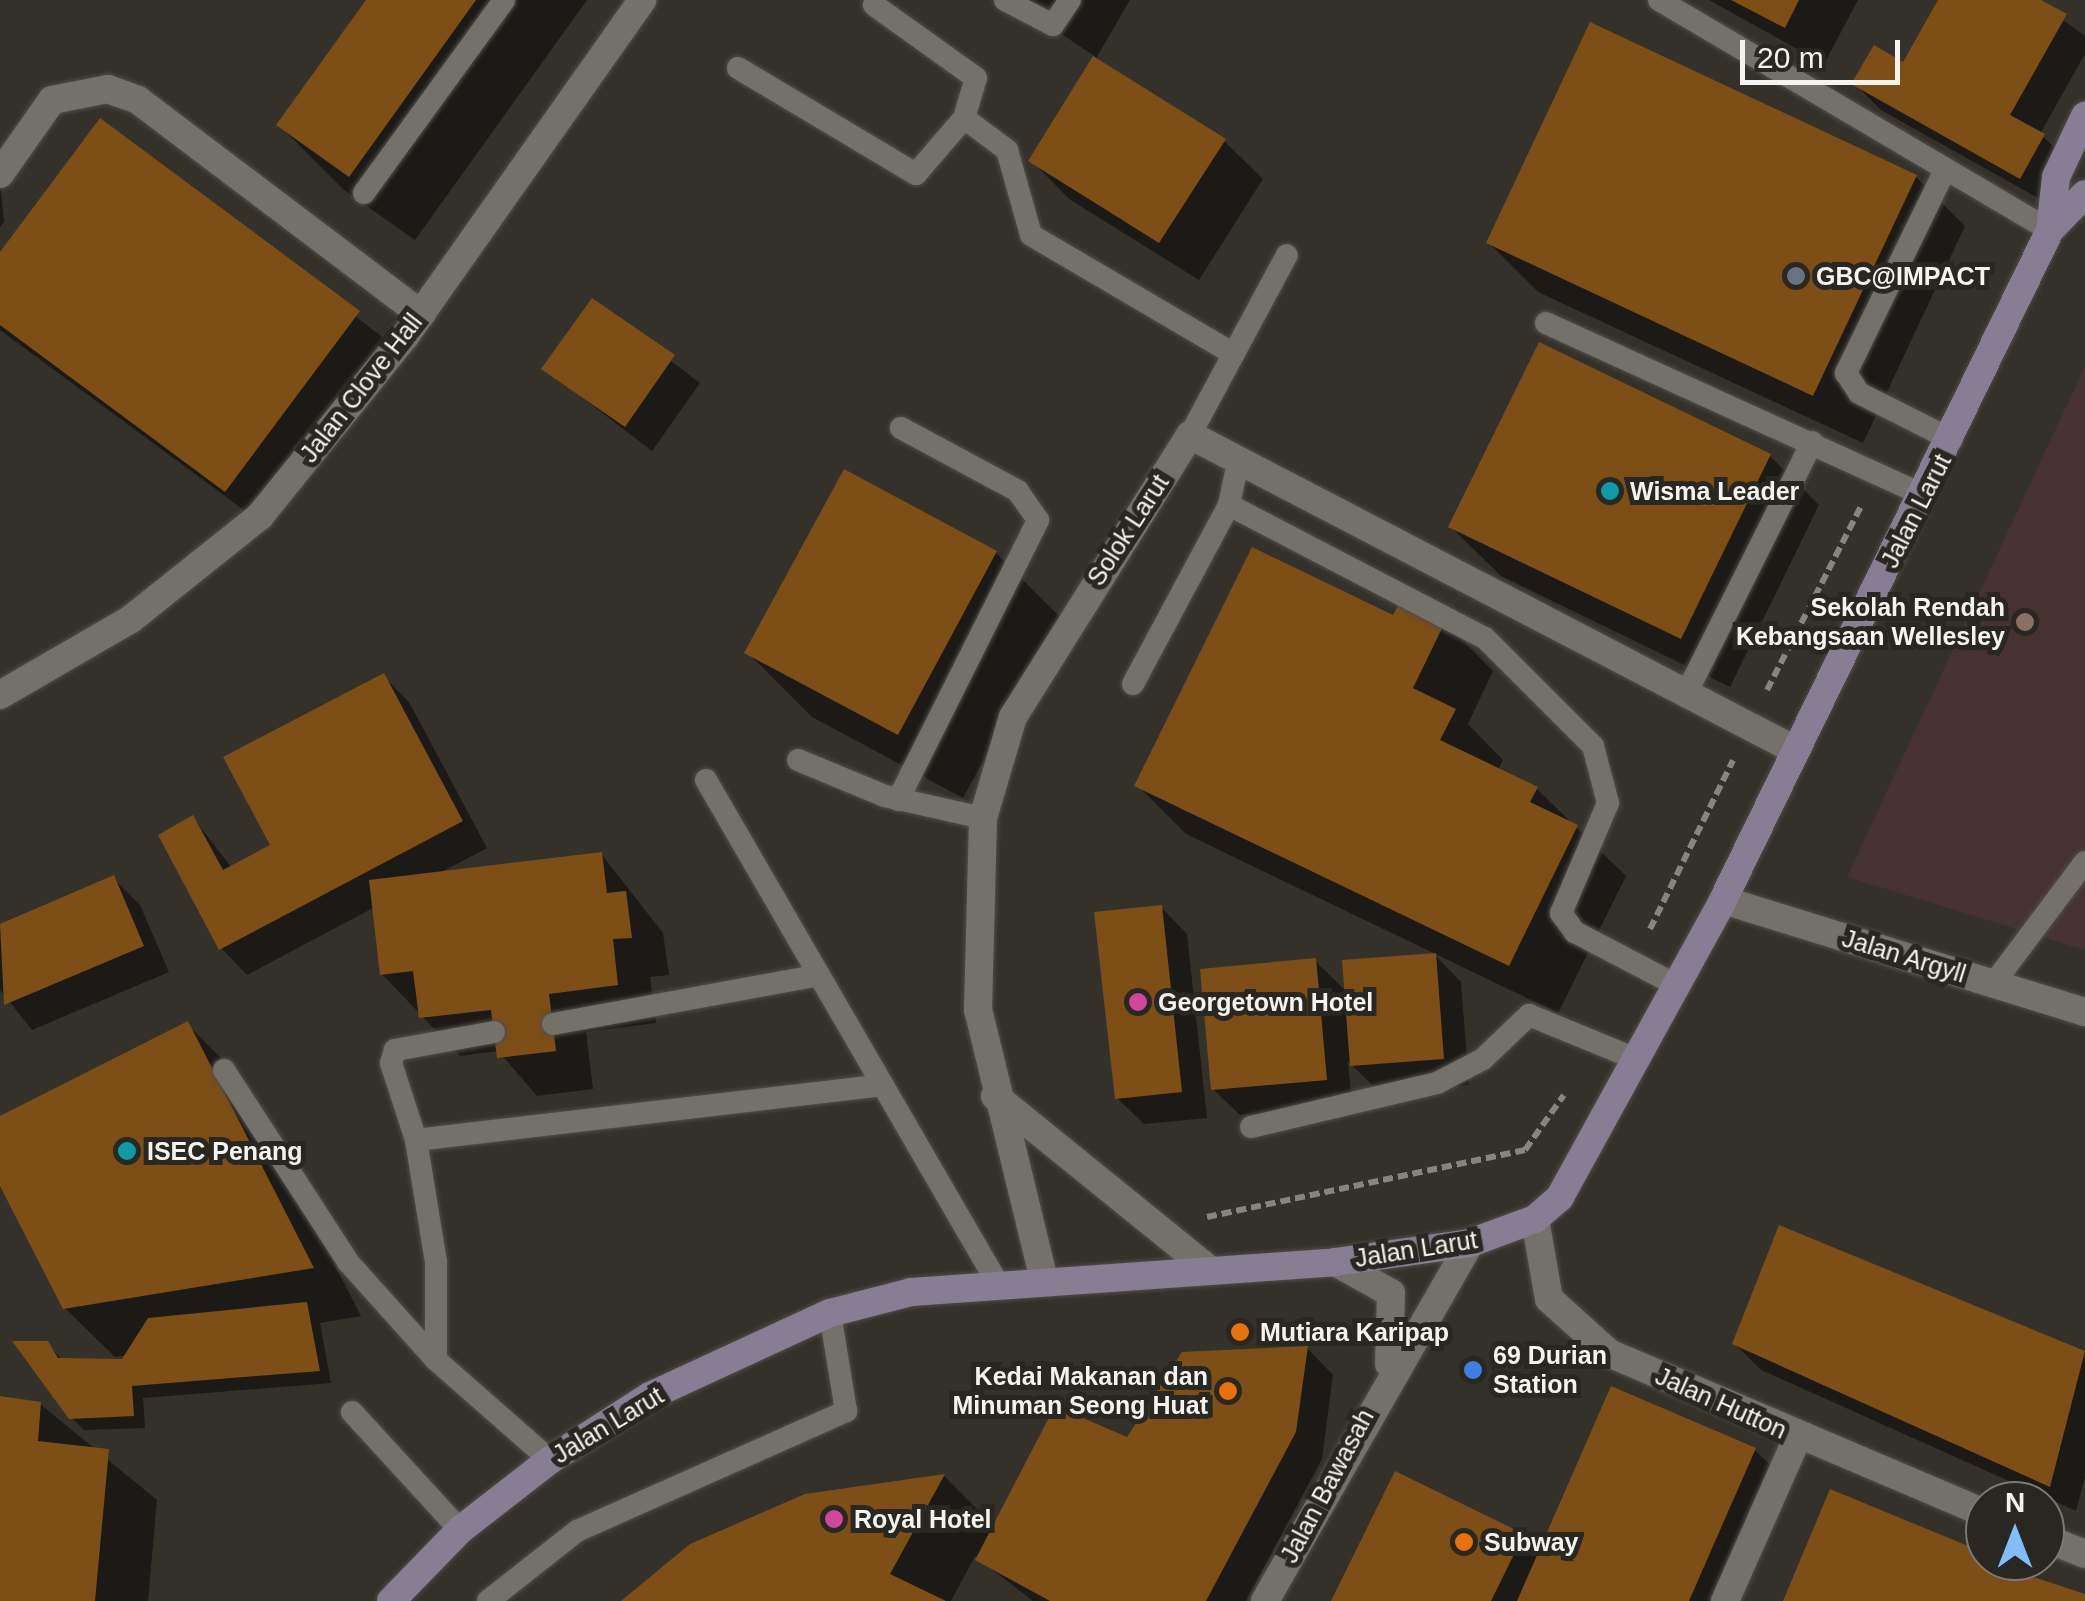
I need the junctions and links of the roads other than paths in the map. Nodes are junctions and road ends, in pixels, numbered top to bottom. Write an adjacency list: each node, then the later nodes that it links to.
1 (504, 0): 12 (lane)
2 (642, 0): 16 (street, Jalan Clove Hall)
3 (1006, 0): 4 (lane)
4 (1070, 0)
5 (1659, 0): 10 (lane)
6 (874, 4): 9 (lane)
7 (738, 68): 9 (lane)
8 (2085, 116): 14 (main road, Jalan Larut)
9 (964, 118): 18 (lane)
10 (1944, 172): 14 (lane); 21 (lane)
11 (0, 174): 16 (street)
12 (364, 193)
13 (2085, 194): 14 (main road, Jalan Larut)
14 (2050, 230): 21 (main road, Jalan Larut)
15 (1286, 255): 18 (lane)
16 (421, 314): 27 (street, Jalan Clove Hall)
17 (1546, 323): 22 (lane)
18 (1234, 354): 20 (lane)
19 (901, 428): 32 (lane)
20 (1190, 435): 23 (street); 33 (street, Solok Larut)
21 (1952, 440): 24 (main road, Jalan Larut)
22 (1812, 442): 24 (lane); 28 (lane)
23 (1238, 462): 25 (lane); 28 (street)
24 (1924, 496): 29 (main road, Jalan Larut)
25 (1229, 505): 26 (lane); 38 (lane)
26 (1132, 684)
27 (0, 694)
28 (1685, 696): 29 (street)
29 (1796, 750): 35 (main road, Jalan Larut)
30 (798, 760): 32 (lane)
31 (706, 780): 36 (lane)
32 (898, 800): 33 (lane)
33 (983, 818): 45 (street, Solok Larut)
34 (2085, 862): 37 (lane)
35 (1723, 900): 37 (street, Jalan Argyll); 38 (main road, Jalan Larut)
36 (818, 975): 40 (lane); 44 (lane)
37 (1994, 983): 39 (street, Jalan Argyll)
38 (1676, 986): 42 (main road, Jalan Larut)
39 (2085, 1012)
40 (552, 1024)
41 (494, 1032): 47 (lane)
42 (1636, 1059): 46 (lane); 48 (main road, Jalan Larut)
43 (224, 1070): 55 (lane)
44 (883, 1085): 47 (lane); 53 (lane)
45 (995, 1096): 51 (street); 52 (street, Solok Larut)
46 (1251, 1126)
47 (416, 1140): 55 (lane)
48 (1535, 1219): 49 (main road, Jalan Larut); 58 (street, Jalan Hutton)
49 (1470, 1243): 50 (main road, Jalan Larut); 56 (street, Jalan Bawasah)
50 (1334, 1262): 51 (main road, Jalan Larut); 56 (street, Jalan Bawasah)
51 (1210, 1270): 52 (main road, Jalan Larut)
52 (1044, 1280): 53 (main road, Jalan Larut)
53 (998, 1284): 54 (main road, Jalan Larut)
54 (830, 1313): 59 (main road, Jalan Larut); 63 (lane)
55 (436, 1360): 59 (lane)
56 (1389, 1371): 64 (street, Jalan Bawasah)
57 (352, 1412): 61 (lane)
58 (1798, 1436): 60 (street, Jalan Hutton); 65 (street)
59 (550, 1460): 61 (main road, Jalan Larut)
60 (1965, 1505)
61 (460, 1530): 62 (main road, Jalan Larut)
62 (391, 1601)
63 (488, 1601)
64 (1265, 1601)
65 (1725, 1601)

